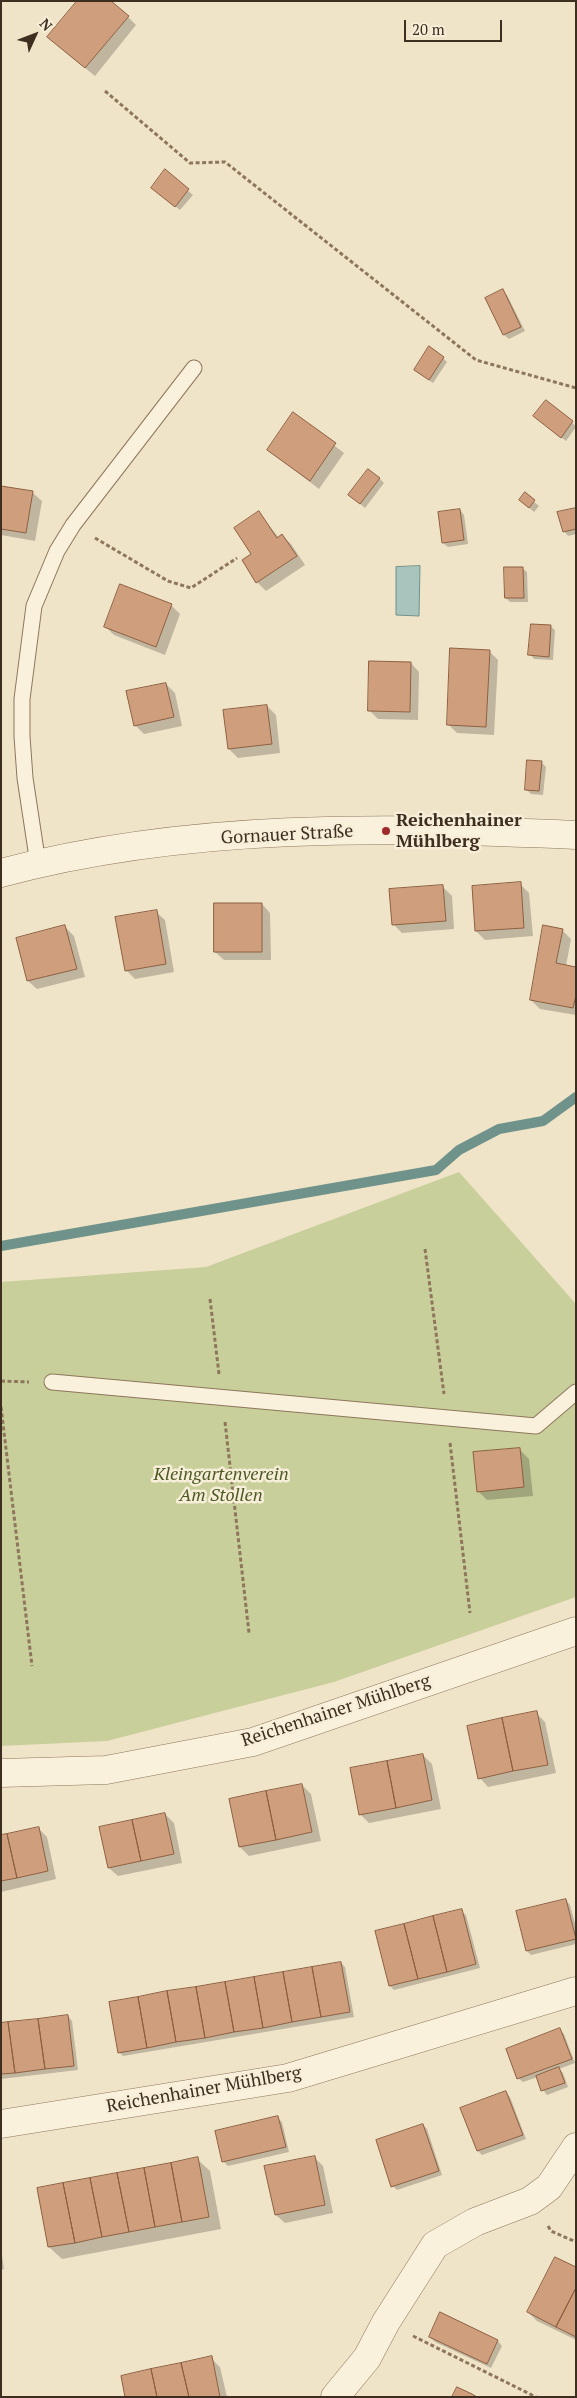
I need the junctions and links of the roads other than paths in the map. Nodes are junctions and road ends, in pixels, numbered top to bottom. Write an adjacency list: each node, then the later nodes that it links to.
1 (194, 368): 3 (lane)
2 (576, 835): 3 (street, Gornauer Straße)
3 (38, 864): 4 (street, Gornauer Straße)
4 (1, 873)
5 (52, 1382): 6 (lane)
6 (576, 1392)
7 (576, 1631): 8 (street, Reichenhainer Mühlberg)
8 (1, 1773)
9 (576, 1991): 10 (street, Reichenhainer Mühlberg)
10 (1, 2124)
11 (576, 2147): 12 (street)
12 (335, 2397)

